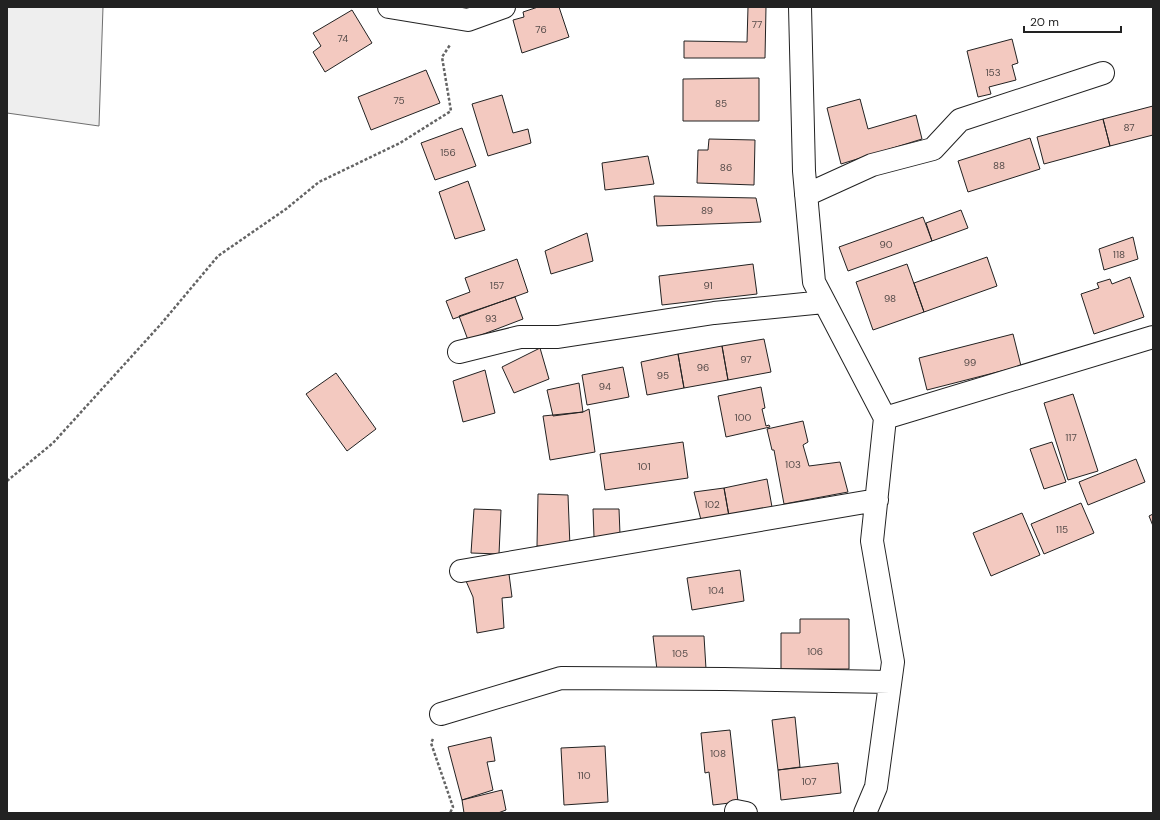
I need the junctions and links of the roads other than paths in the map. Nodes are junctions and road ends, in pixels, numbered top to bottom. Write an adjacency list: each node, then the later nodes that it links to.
1 (389, 7): 2 (street)
2 (504, 7)
3 (800, 7): 5 (street)
4 (1103, 73): 5 (street)
5 (806, 194): 6 (street)
6 (824, 302): 8 (street); 9 (street)
7 (1153, 337): 9 (street)
8 (459, 352)
9 (885, 418): 10 (street)
10 (877, 500): 11 (street); 12 (street)
11 (462, 571)
12 (890, 682): 13 (street); 14 (street)
13 (442, 714)
14 (865, 813)

